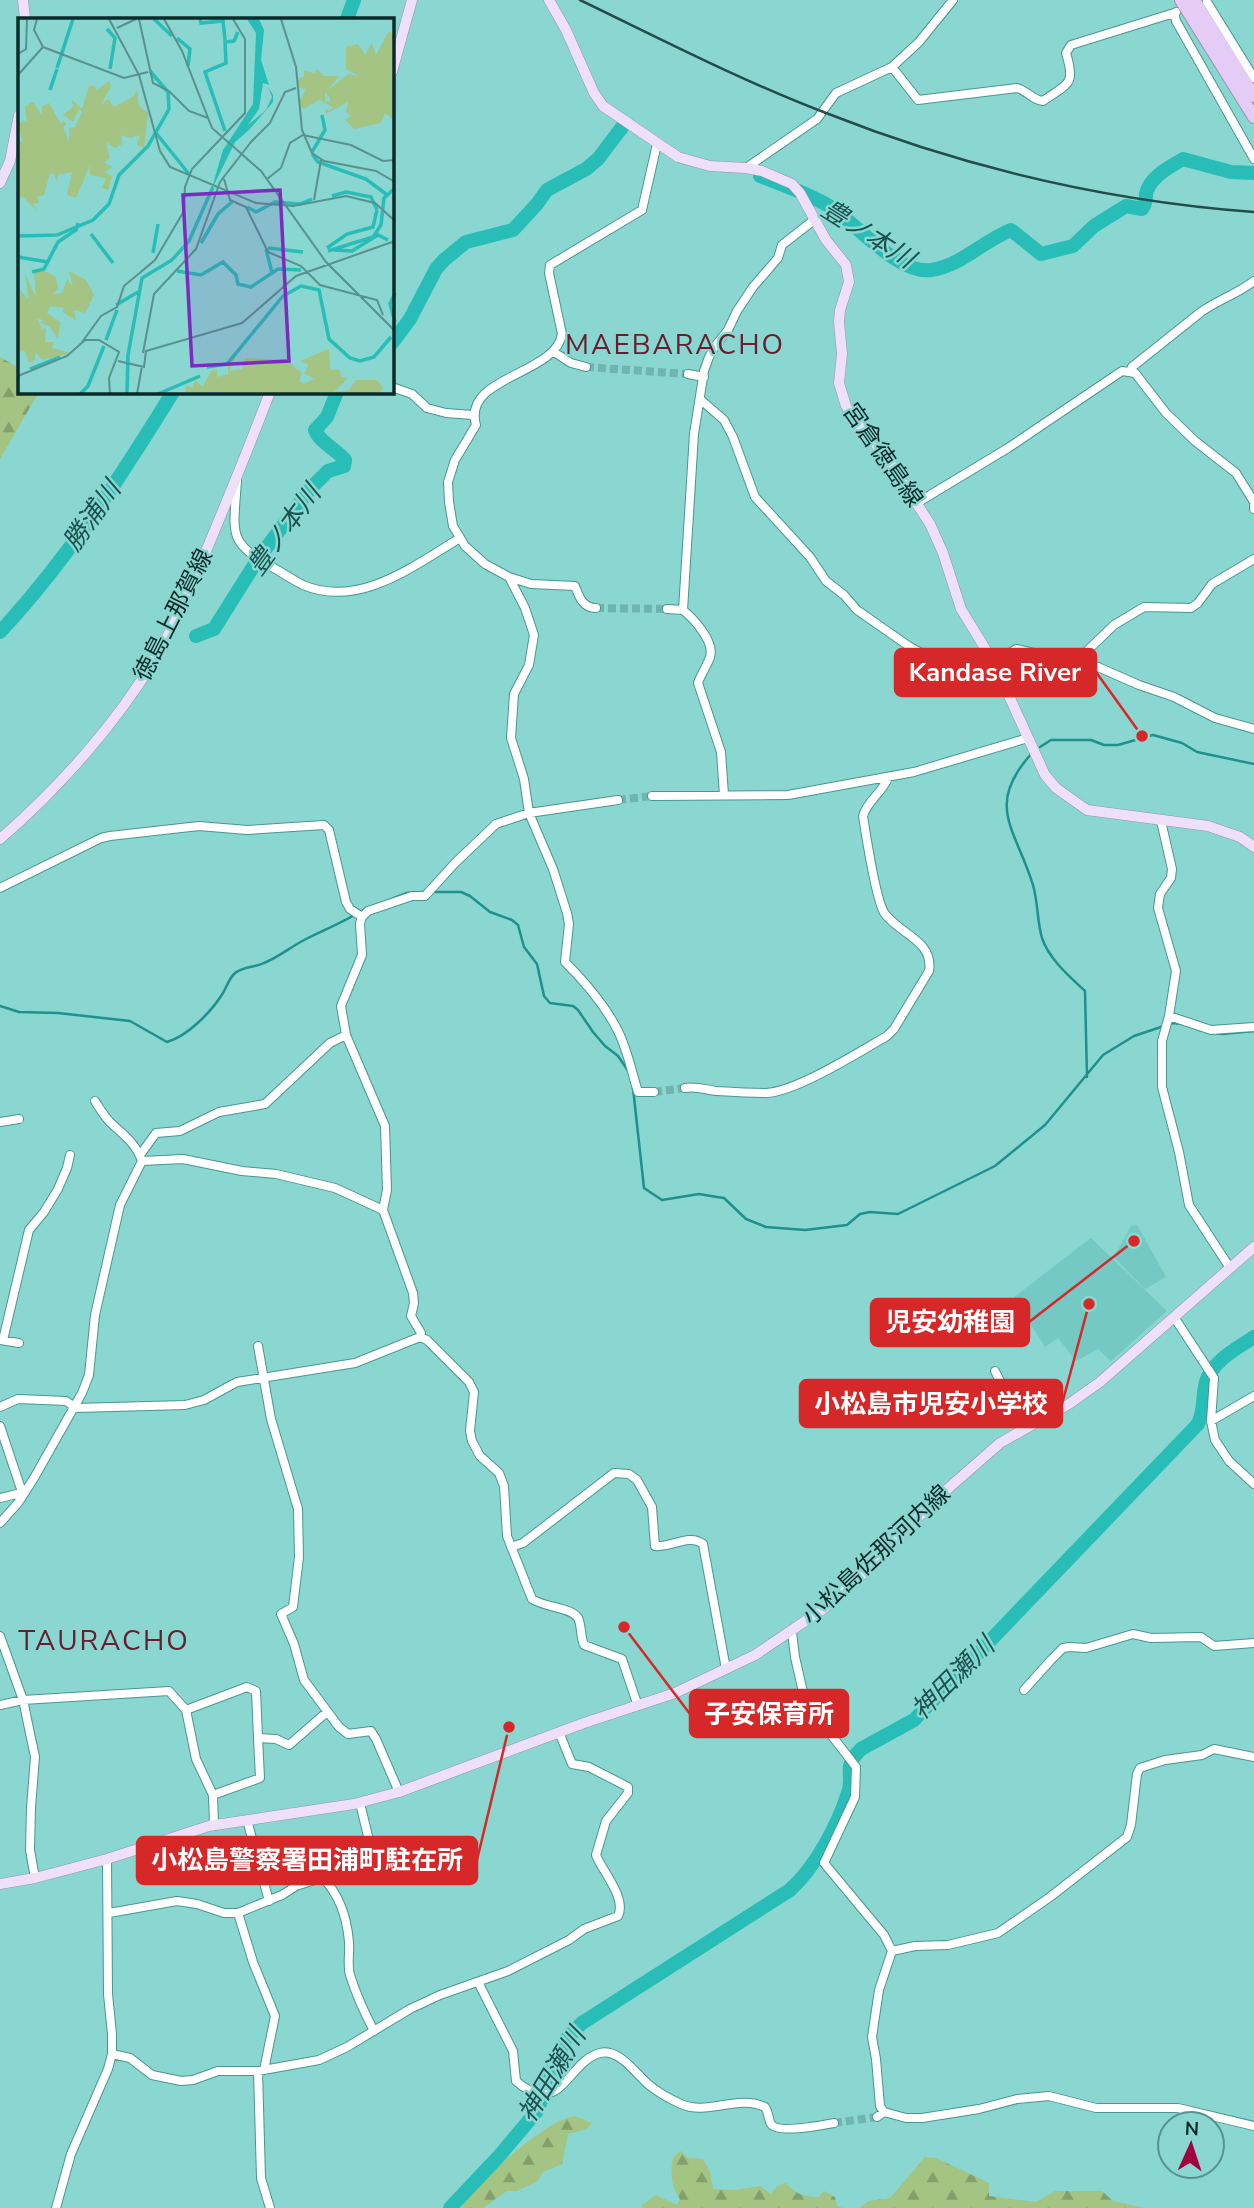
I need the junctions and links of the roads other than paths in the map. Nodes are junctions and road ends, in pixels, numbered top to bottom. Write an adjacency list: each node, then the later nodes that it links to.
1 (23, 0): 6 (main road)
2 (412, 0): 7 (main road)
3 (548, 0): 13 (main road, 宮倉徳島線)
4 (953, 0): 8 (street)
5 (1192, 4): 8 (street); 9 (street); 10 (highway); 11 (highway); 14 (street)
6 (25, 18)
7 (394, 65)
8 (892, 66): 15 (street)
9 (1254, 78)
10 (1254, 96)
11 (1254, 117)
12 (18, 120): 16 (main road)
13 (657, 144): 15 (main road, 宮倉徳島線); 19 (street)
14 (1254, 159)
15 (746, 167): 17 (main road, 宮倉徳島線)
16 (0, 183)
17 (814, 220): 23 (street); 29 (main road, 宮倉徳島線)
18 (1254, 281): 21 (street)
19 (554, 352): 20 (street); 27 (street)
20 (586, 368)
21 (1130, 371): 29 (street); 30 (street)
22 (688, 374): 23 (street)
23 (704, 377): 26 (street)
24 (394, 388): 27 (street)
25 (269, 394): 28 (main road, 徳島上那賀線)
26 (701, 400): 36 (street); 38 (street)
27 (473, 415): 31 (street)
28 (237, 478): 31 (street); 47 (main road, 徳島上那賀線)
29 (917, 503): 38 (main road, 宮倉徳島線)
30 (1254, 509)
31 (460, 538): 33 (street)
32 (1254, 559): 37 (street)
33 (509, 577): 34 (street); 45 (street)
34 (596, 608)
35 (667, 609): 36 (street)
36 (683, 610): 42 (street)
37 (1080, 662): 38 (street); 39 (street)
38 (994, 663): 40 (main road, 宮倉徳島線)
39 (1254, 729)
40 (1028, 738): 41 (street); 46 (main road, 宮倉徳島線)
41 (888, 778): 42 (street); 54 (street)
42 (724, 795): 43 (street)
43 (652, 796)
44 (618, 800): 45 (street)
45 (529, 813): 50 (street); 55 (street)
46 (1161, 821): 48 (main road, 宮倉徳島線); 51 (street)
47 (0, 839)
48 (1254, 847)
49 (0, 888): 50 (street)
50 (358, 915): 53 (street)
51 (1169, 1016): 52 (street); 63 (street)
52 (1254, 1027)
53 (346, 1035): 60 (street); 61 (street)
54 (685, 1088)
55 (654, 1093)
56 (95, 1101): 60 (street)
57 (19, 1119): 58 (street)
58 (0, 1122)
59 (70, 1155): 66 (street)
60 (141, 1158): 61 (street); 73 (street)
61 (383, 1210): 65 (street)
62 (1254, 1247): 63 (main road, 小松島佐那河内線)
63 (1230, 1268): 64 (main road, 小松島佐那河内線)
64 (1174, 1317): 74 (street); 76 (main road, 小松島佐那河内線)
65 (420, 1337): 70 (street); 81 (street)
66 (1, 1340): 67 (street)
67 (19, 1343)
68 (258, 1346): 70 (street)
69 (995, 1371): 76 (street)
70 (265, 1377): 73 (street); 91 (street)
71 (1254, 1396): 74 (street)
72 (0, 1407): 73 (street)
73 (75, 1408): 78 (street)
74 (1211, 1421): 77 (street)
75 (0, 1426): 78 (street)
76 (1023, 1428): 82 (main road, 小松島佐那河内線)
77 (1254, 1484)
78 (23, 1495): 79 (street); 80 (street)
79 (0, 1498)
80 (0, 1524)
81 (511, 1547): 85 (street); 89 (street)
82 (792, 1632): 85 (main road, 小松島佐那河内線); 107 (street)
83 (0, 1636): 87 (street)
84 (1254, 1643): 86 (street)
85 (726, 1669): 89 (main road, 小松島佐那河内線)
86 (1024, 1690)
87 (23, 1700): 88 (street); 90 (street); 102 (street)
88 (0, 1704)
89 (638, 1706): 92 (main road, 小松島佐那河内線)
90 (186, 1710): 93 (street); 96 (street)
91 (327, 1712): 93 (street); 95 (street)
92 (559, 1732): 95 (main road, 小松島佐那河内線); 108 (street)
93 (258, 1738): 96 (street)
94 (1254, 1757): 107 (street)
95 (398, 1793): 97 (main road, 小松島佐那河内線)
96 (213, 1795): 99 (street)
97 (360, 1803): 98 (main road, 小松島佐那河内線); 101 (street)
98 (247, 1820): 99 (main road, 小松島佐那河内線); 104 (street)
99 (214, 1826): 100 (main road, 小松島佐那河内線)
100 (107, 1859): 102 (main road, 小松島佐那河内線); 105 (street)
101 (322, 1877): 104 (street); 109 (street)
102 (34, 1878): 103 (main road, 小松島佐那河内線)
103 (3, 1881)
104 (269, 1901): 106 (street)
105 (109, 1913): 106 (street); 110 (street)
106 (238, 1913): 111 (street)
107 (891, 1951): 113 (street)
108 (478, 1982): 109 (street); 112 (street)
109 (374, 2031): 111 (street)
110 (112, 2054): 111 (street); 114 (street)
111 (261, 2071): 115 (street)
112 (834, 2123)
113 (1254, 2126)
114 (56, 2208)
115 (271, 2208)

